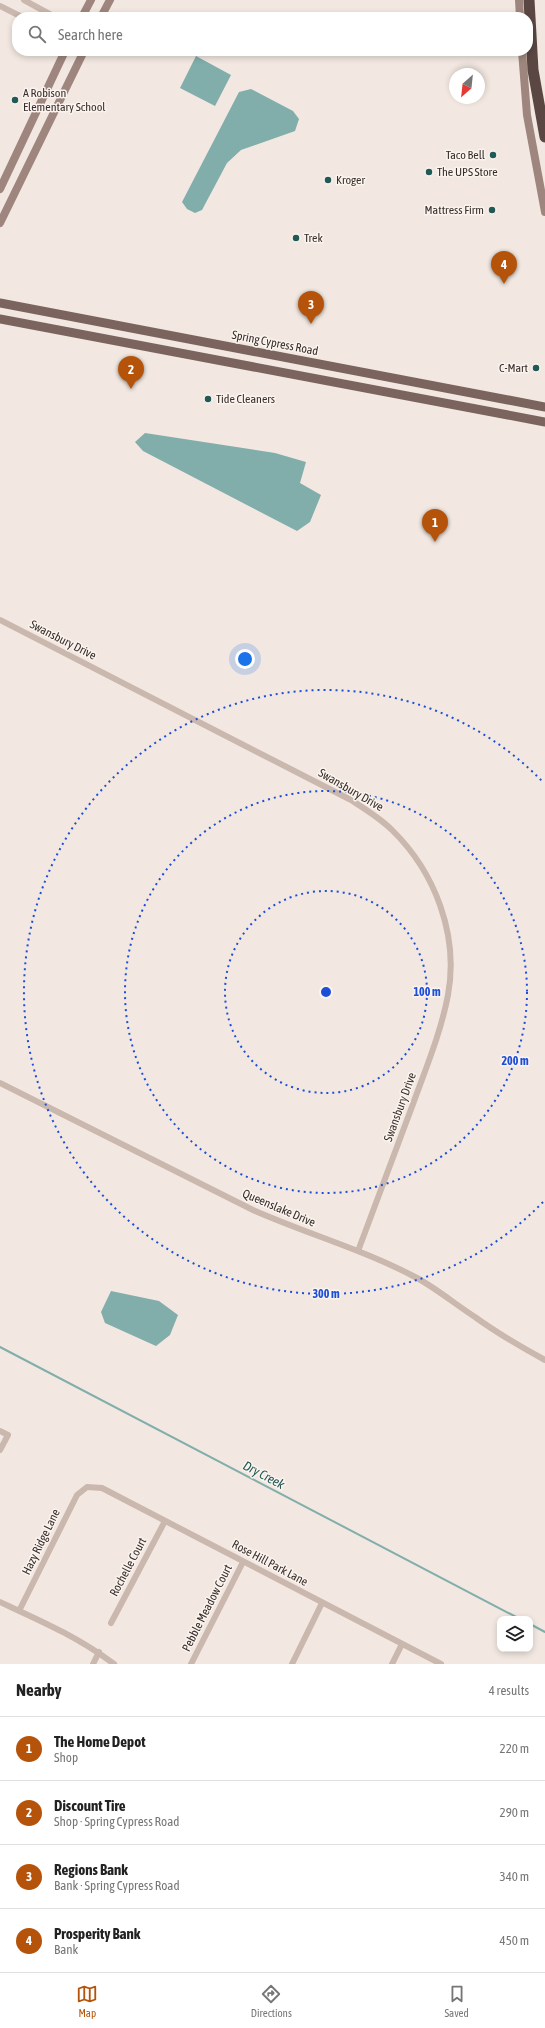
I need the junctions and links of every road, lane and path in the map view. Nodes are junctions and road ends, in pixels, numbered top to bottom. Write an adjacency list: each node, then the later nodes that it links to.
1 (24, 0): 8 (street)
2 (91, 0): 9 (street)
3 (110, 0): 10 (street)
4 (519, 0): 11 (street)
5 (529, 0): 12 (highway)
6 (0, 6): 7 (street)
7 (12, 12)
8 (46, 12)
9 (85, 12)
10 (104, 12)
11 (520, 12)
12 (530, 12)
13 (63, 56): 18 (street)
14 (82, 56): 20 (street)
15 (522, 56): 19 (street)
16 (532, 56): 17 (highway)
17 (545, 137)
18 (0, 189)
19 (545, 212)
20 (0, 223)
21 (0, 303): 23 (main road, Spring Cypress Road)
22 (0, 319): 24 (main road)
23 (126, 327): 24 (main road); 25 (main road, Spring Cypress Road)
24 (121, 342): 26 (main road)
25 (249, 350): 26 (main road); 27 (main road, Spring Cypress Road)
26 (247, 366): 28 (main road)
27 (410, 381): 28 (main road); 29 (main road, Spring Cypress Road)
28 (409, 396): 30 (main road)
29 (545, 407)
30 (545, 422)
31 (0, 620): 33 (street, Swansbury Drive)
32 (0, 1083): 33 (street, Queenslake Drive)
33 (358, 1251): 34 (street, Queenslake Drive)
34 (545, 1360)
35 (0, 1431): 36 (street)
36 (0, 1450)
37 (87, 1487): 38 (street, Rose Hill Park Lane); 42 (street, Hazy Ridge Lane)
38 (165, 1521): 39 (street, Rose Hill Park Lane); 43 (street, Rochelle Court)
39 (243, 1562): 41 (street, Rose Hill Park Lane); 48 (street, Pebble Meadow Court)
40 (0, 1602): 42 (street)
41 (322, 1603): 44 (street, Rose Hill Park Lane); 49 (street)
42 (19, 1611): 45 (street)
43 (111, 1623)
44 (402, 1644): 50 (street); 51 (street, Rose Hill Park Lane)
45 (99, 1652): 46 (street); 47 (street)
46 (92, 1664)
47 (114, 1664)
48 (191, 1664)
49 (292, 1664)
50 (392, 1664)
51 (441, 1664)

